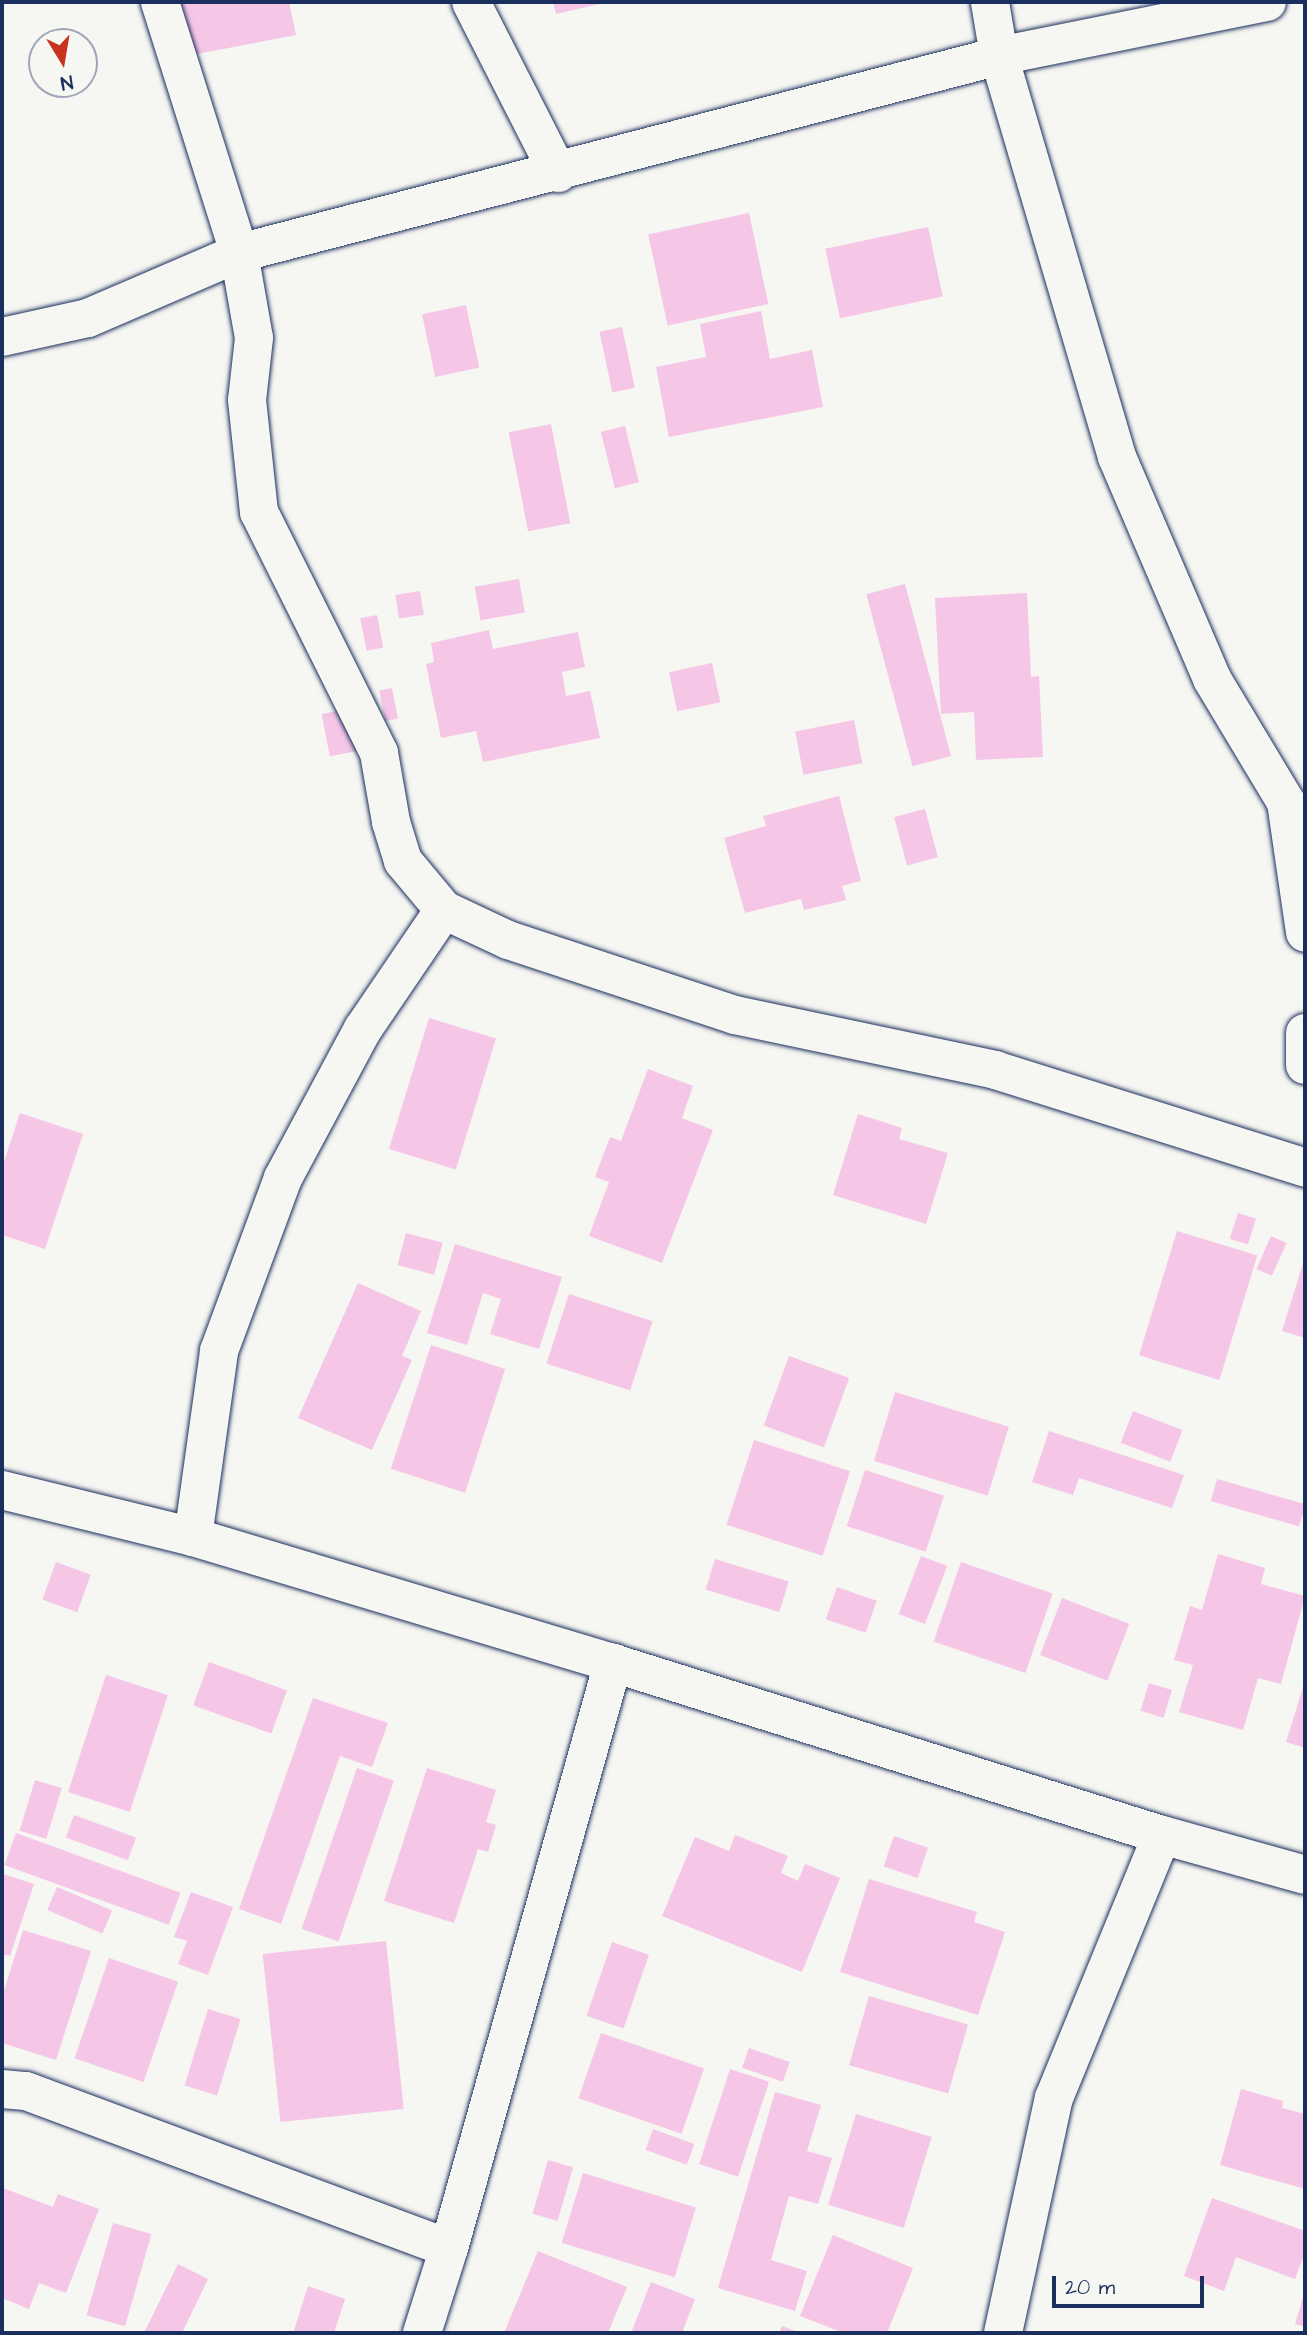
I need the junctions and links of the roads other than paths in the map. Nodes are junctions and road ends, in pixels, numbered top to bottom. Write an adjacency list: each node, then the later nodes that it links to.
1 (160, 2): 7 (street)
2 (471, 2): 6 (street)
3 (990, 2): 5 (street)
4 (1267, 2): 5 (street)
5 (999, 56): 6 (street); 10 (street)
6 (558, 173): 7 (street)
7 (239, 253): 8 (street); 9 (street)
8 (2, 337)
9 (444, 910): 13 (street); 15 (street)
10 (1305, 933)
11 (1305, 1033): 12 (street)
12 (1305, 1065)
13 (1305, 1168)
14 (2, 1490): 15 (street)
15 (192, 1537): 16 (street)
16 (614, 1663): 17 (street); 20 (street)
17 (1162, 1835): 18 (street); 22 (street)
18 (1305, 1875)
19 (2, 2089): 20 (street)
20 (449, 2248): 21 (street)
21 (422, 2333)
22 (1003, 2333)

